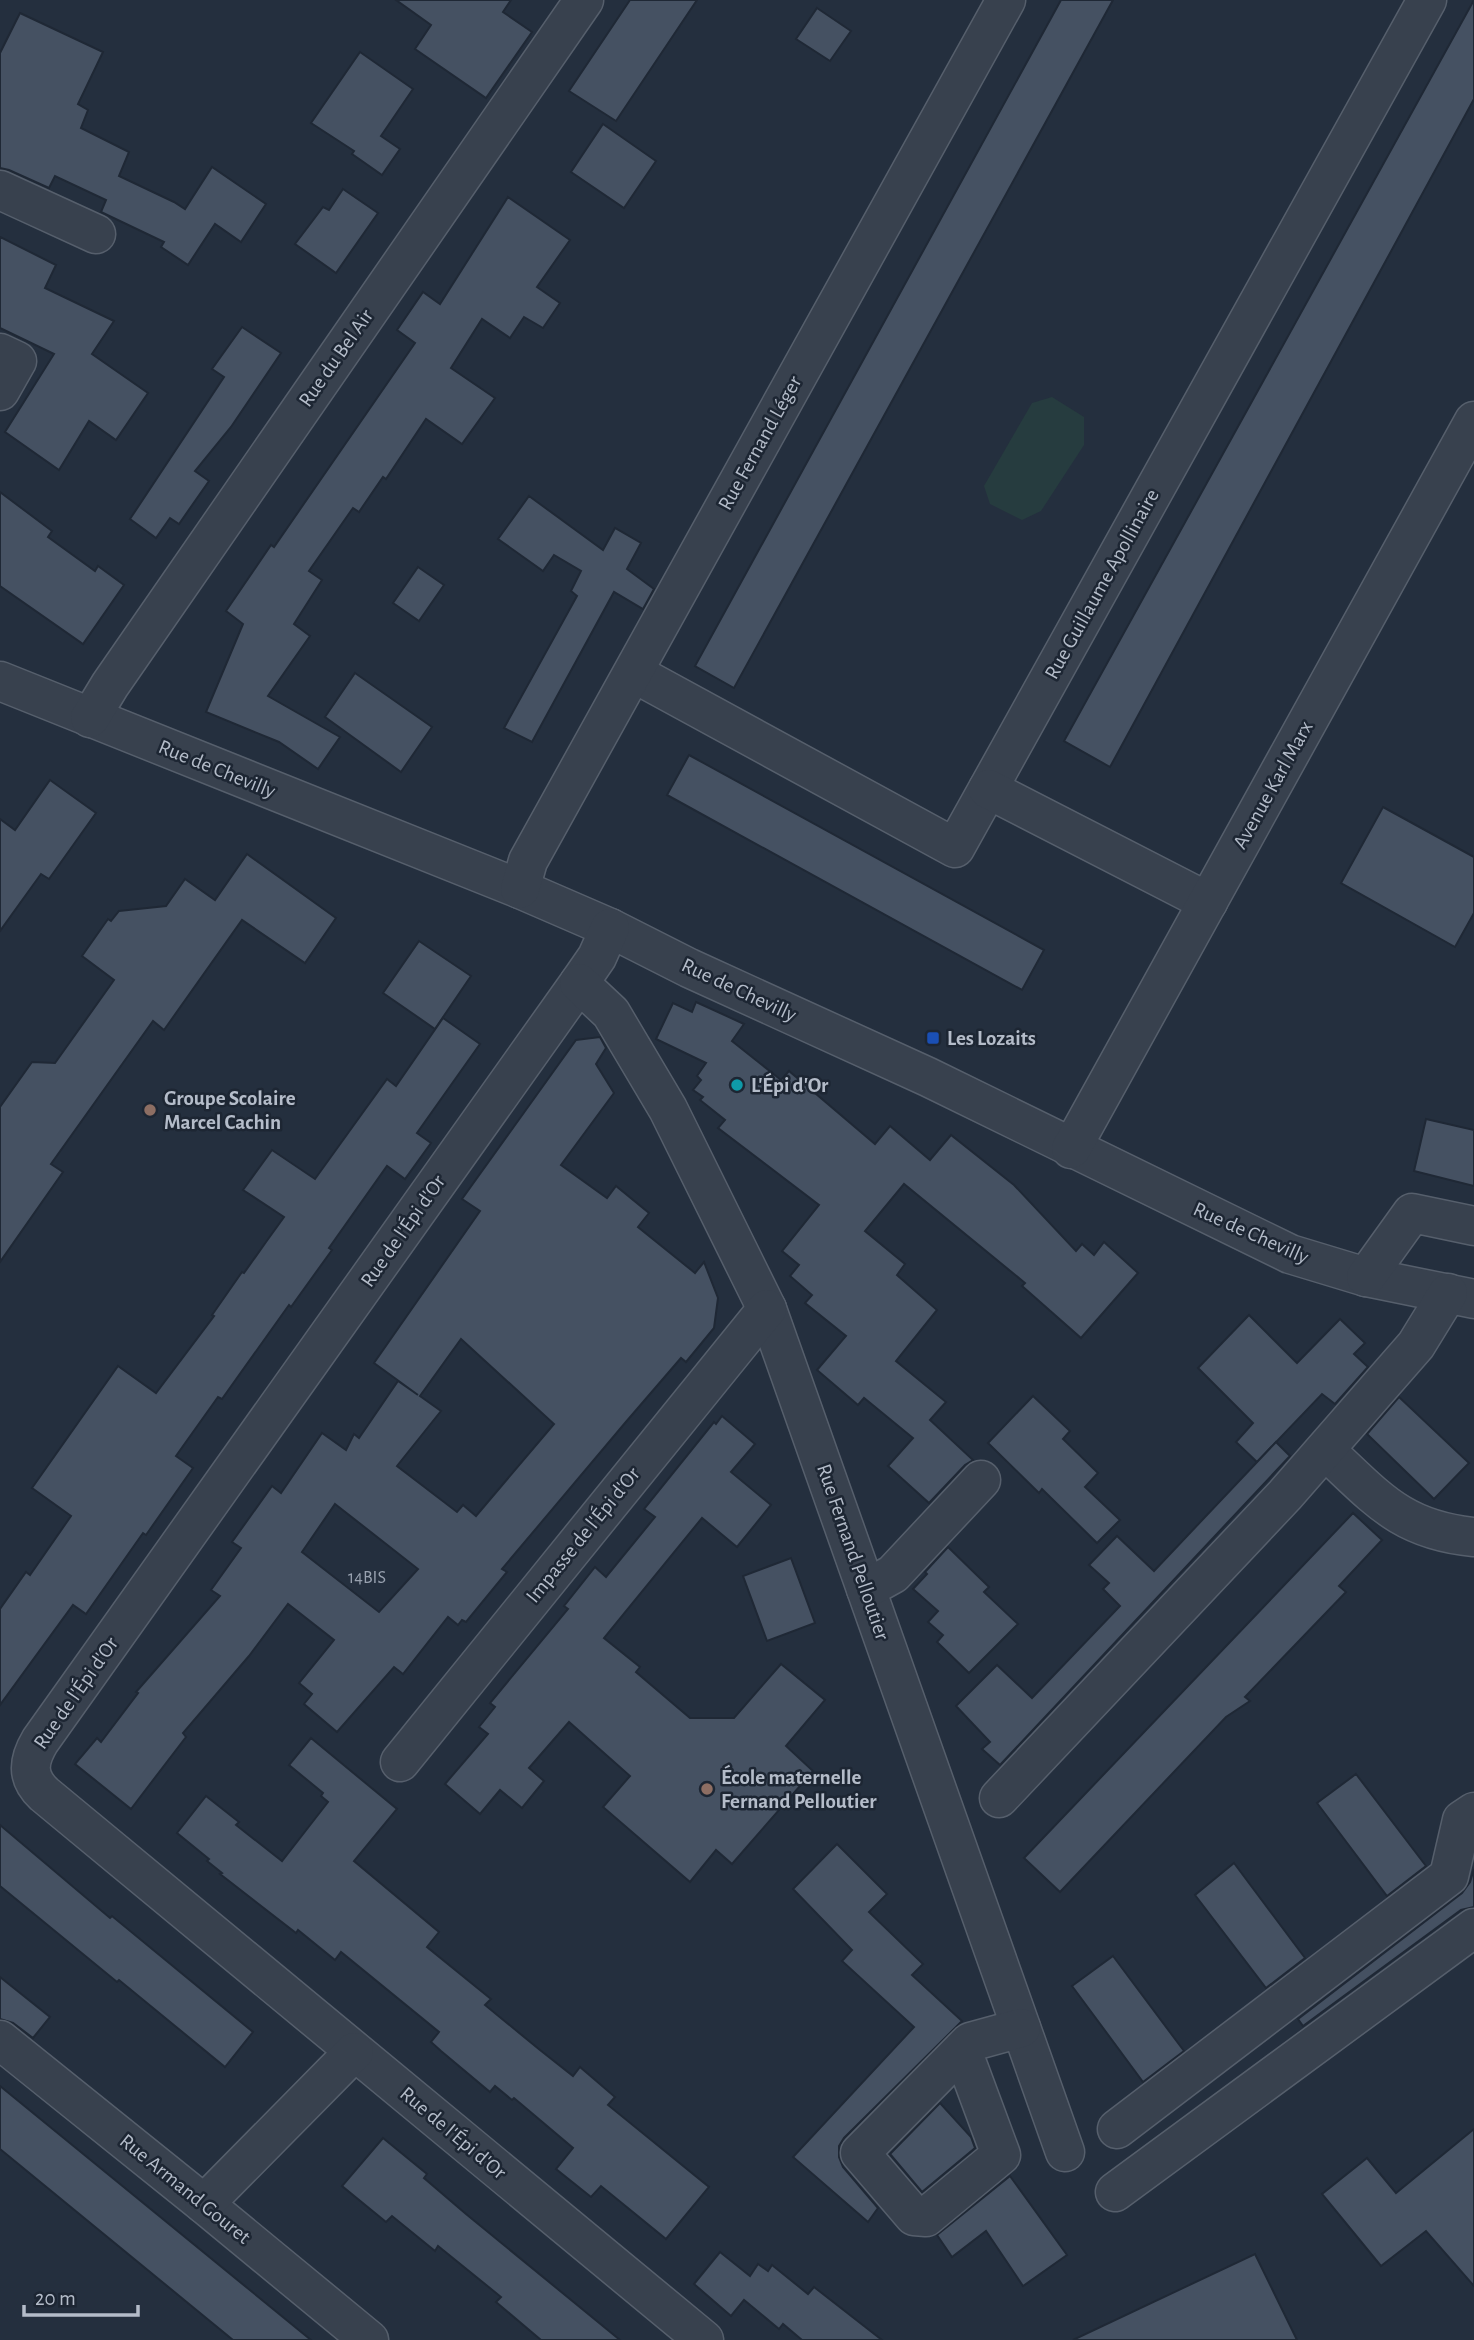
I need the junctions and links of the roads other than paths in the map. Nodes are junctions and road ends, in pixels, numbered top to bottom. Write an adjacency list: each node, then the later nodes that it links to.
1 (584, 0): 11 (street, Rue du Bel Air)
2 (1006, 0): 9 (street, Rue Fernand Léger)
3 (1427, 0): 12 (street, Rue Guillaume Apollinaire)
4 (0, 190): 5 (street)
5 (96, 234)
6 (0, 353): 7 (street)
7 (0, 391)
8 (1474, 421): 14 (street, Avenue Karl Marx)
9 (634, 673): 12 (street, Rue Guillaume Apollinaire); 13 (street, Rue Fernand Léger)
10 (0, 681): 11 (street, Rue de Chevilly)
11 (90, 718): 13 (street, Rue de Chevilly)
12 (988, 789): 14 (street)
13 (520, 888): 15 (street, Rue de Chevilly)
14 (1208, 902): 17 (street, Avenue Karl Marx)
15 (610, 928): 16 (street, Rue de l'Épi d'Or); 17 (street, Rue de Chevilly)
16 (579, 984): 21 (street, Rue Fernand Pelloutier); 33 (street, Rue de l'Épi d'Or)
17 (1071, 1149): 19 (street, Rue de Chevilly)
18 (1474, 1227): 19 (street)
19 (1366, 1277): 20 (street, Rue de Chevilly)
20 (1461, 1296): 22 (street)
21 (767, 1308): 25 (street, Rue Fernand Pelloutier); 26 (street, Impasse de l'Épi d'Or)
22 (1325, 1450): 24 (street); 27 (street)
23 (981, 1479): 25 (street)
24 (1474, 1537)
25 (866, 1589): 30 (street, Rue Fernand Pelloutier)
26 (400, 1762)
27 (999, 1798)
28 (1474, 1812): 34 (street)
29 (1474, 1928): 36 (street)
30 (1021, 2028): 32 (street); 35 (street, Rue Fernand Pelloutier)
31 (0, 2040): 37 (street, Rue Armand Gouret)
32 (961, 2050)
33 (355, 2052): 37 (street); 39 (street, Rue de l'Épi d'Or)
34 (1117, 2129)
35 (1065, 2152)
36 (1115, 2192)
37 (204, 2204): 38 (street, Rue Armand Gouret)
38 (369, 2340)
39 (704, 2340)

